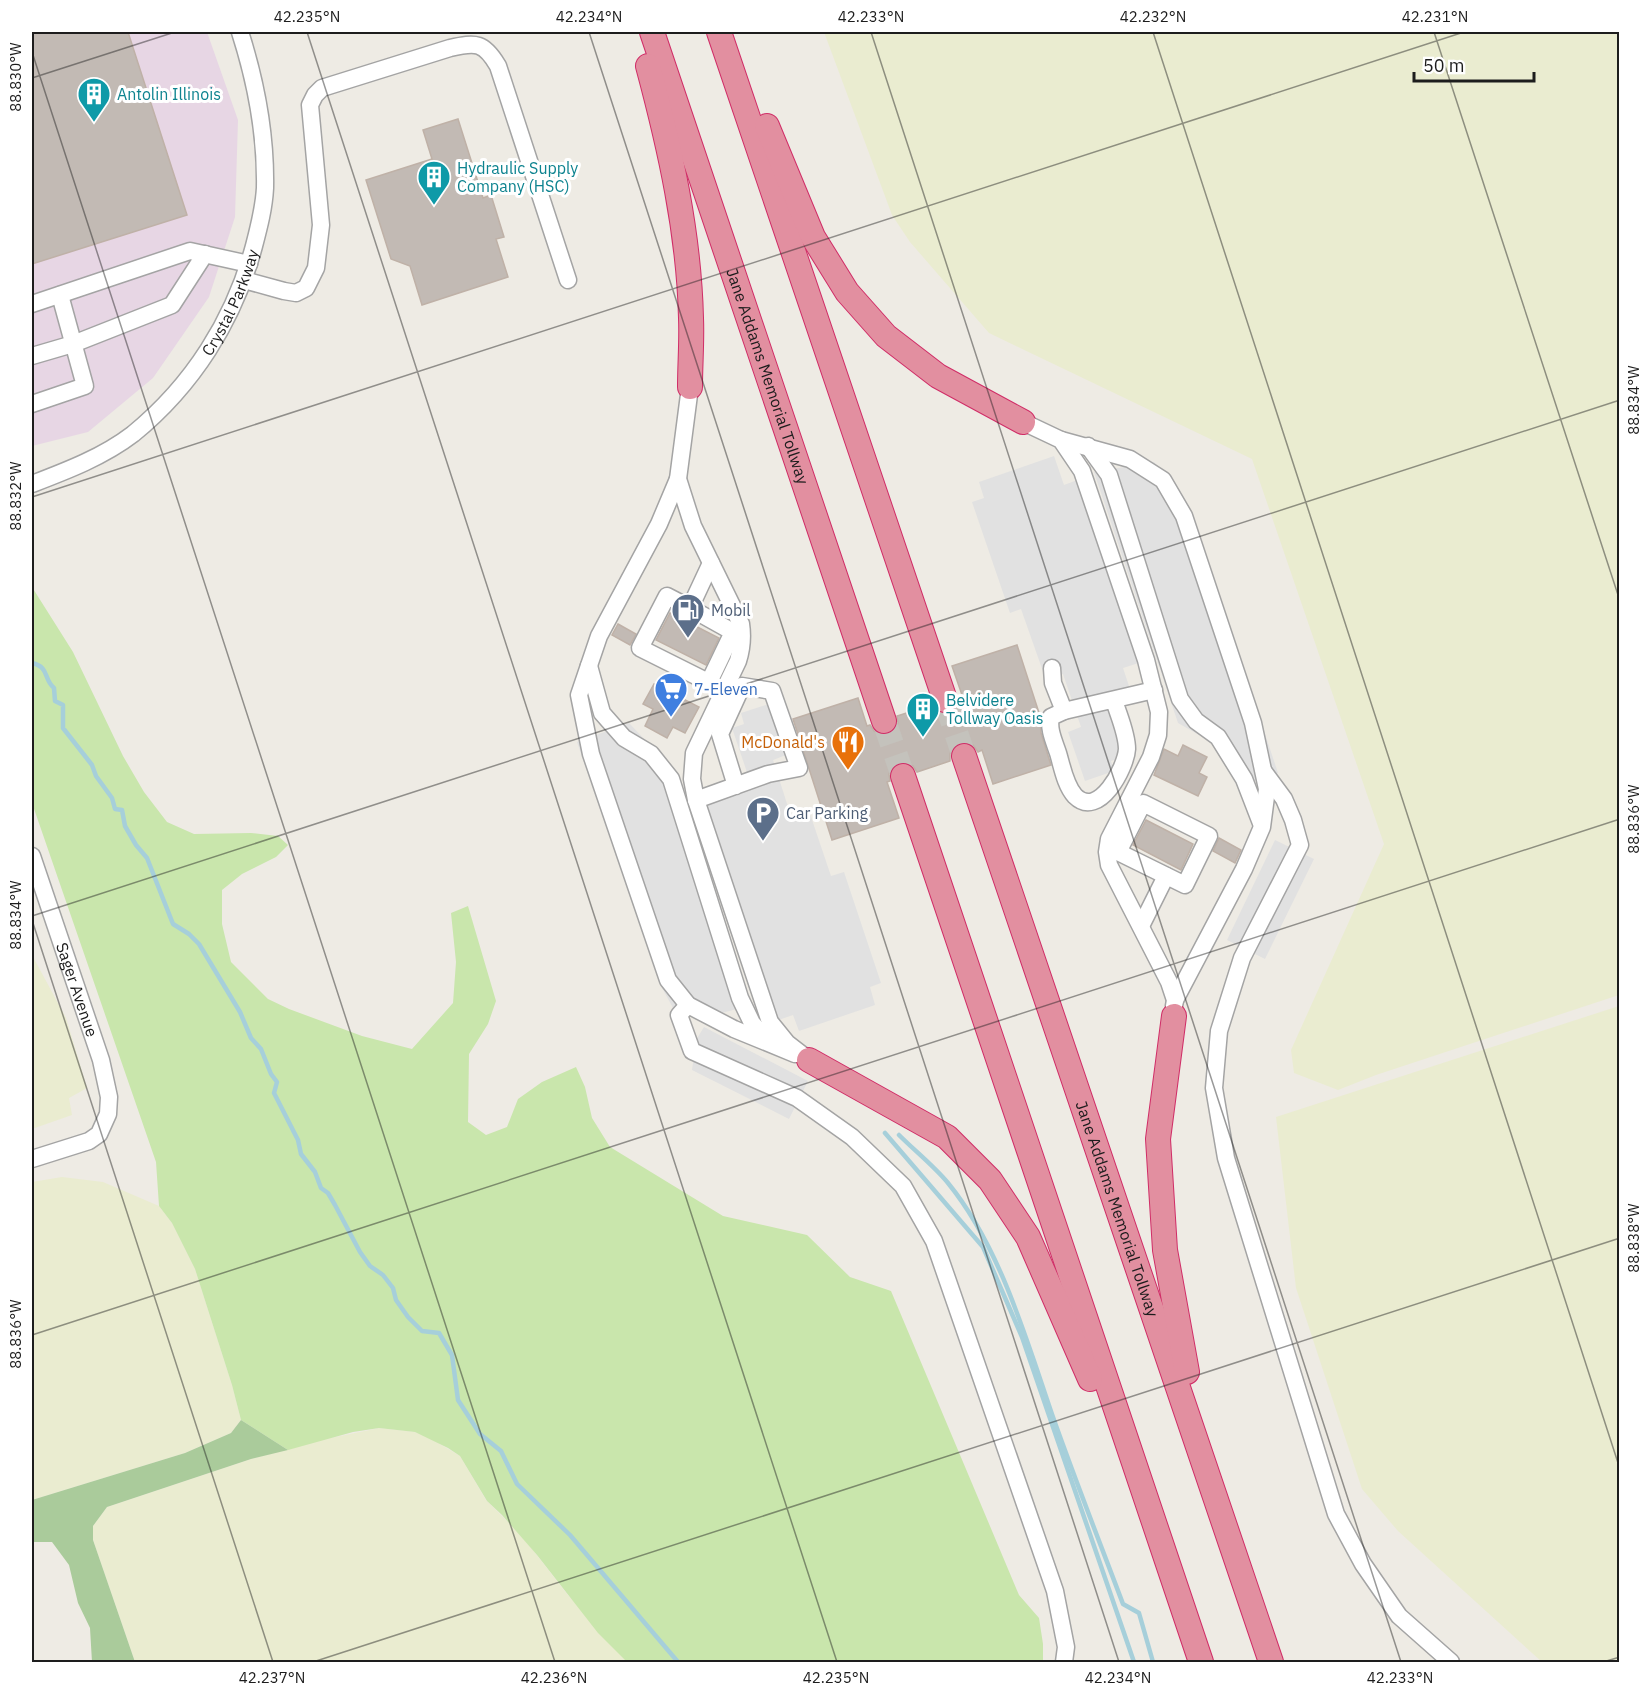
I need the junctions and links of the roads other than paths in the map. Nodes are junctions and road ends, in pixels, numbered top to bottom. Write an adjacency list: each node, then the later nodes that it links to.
1 (240, 32): 7 (street, Crystal Parkway)
2 (639, 32): 14 (highway)
3 (652, 32): 31 (highway, Jane Addams Memorial Tollway)
4 (719, 32): 29 (highway)
5 (731, 32): 16 (highway)
6 (205, 254): 7 (street); 10 (street); 12 (street)
7 (249, 264): 8 (street, Crystal Parkway)
8 (244, 280): 9 (street); 20 (street, Crystal Parkway)
9 (568, 280)
10 (60, 295): 11 (street); 12 (street)
11 (32, 304)
12 (73, 344): 13 (street); 15 (street)
13 (32, 356)
14 (690, 387): 19 (street)
15 (32, 404)
16 (1023, 422): 17 (street)
17 (1061, 440): 18 (street); 27 (street)
18 (1088, 446): 33 (street); 38 (street)
19 (678, 478): 21 (street); 23 (street)
20 (32, 484)
21 (711, 563): 22 (street); 26 (street)
22 (690, 608): 25 (street); 25 (street)
23 (589, 666): 42 (street); 44 (street)
24 (1052, 668): 30 (street)
25 (709, 682): 26 (street)
26 (724, 690): 36 (street)
27 (1154, 690): 28 (street); 37 (street)
28 (1114, 699): 30 (street); 30 (street)
29 (945, 700)
30 (1064, 711)
31 (884, 721)
32 (964, 756): 47 (highway, Jane Addams Memorial Tollway)
33 (1264, 772): 38 (street); 52 (street)
34 (903, 776): 48 (highway)
35 (736, 786): 35 (street); 36 (street)
36 (696, 800): 45 (street)
37 (1136, 800): 40 (street); 40 (street); 41 (street)
38 (1262, 827): 43 (street)
39 (32, 856): 46 (street, Sager Avenue)
40 (1166, 876): 41 (street)
41 (1141, 926): 43 (street)
42 (688, 1005): 44 (street); 49 (street)
43 (1174, 1008): 47 (highway)
44 (769, 1043): 45 (street)
45 (809, 1060): 48 (highway)
46 (32, 1159)
47 (1241, 1571): 51 (highway, Jane Addams Memorial Tollway)
48 (1187, 1623): 50 (highway)
49 (1064, 1662)
50 (1201, 1662)
51 (1271, 1662)
52 (1452, 1662)

